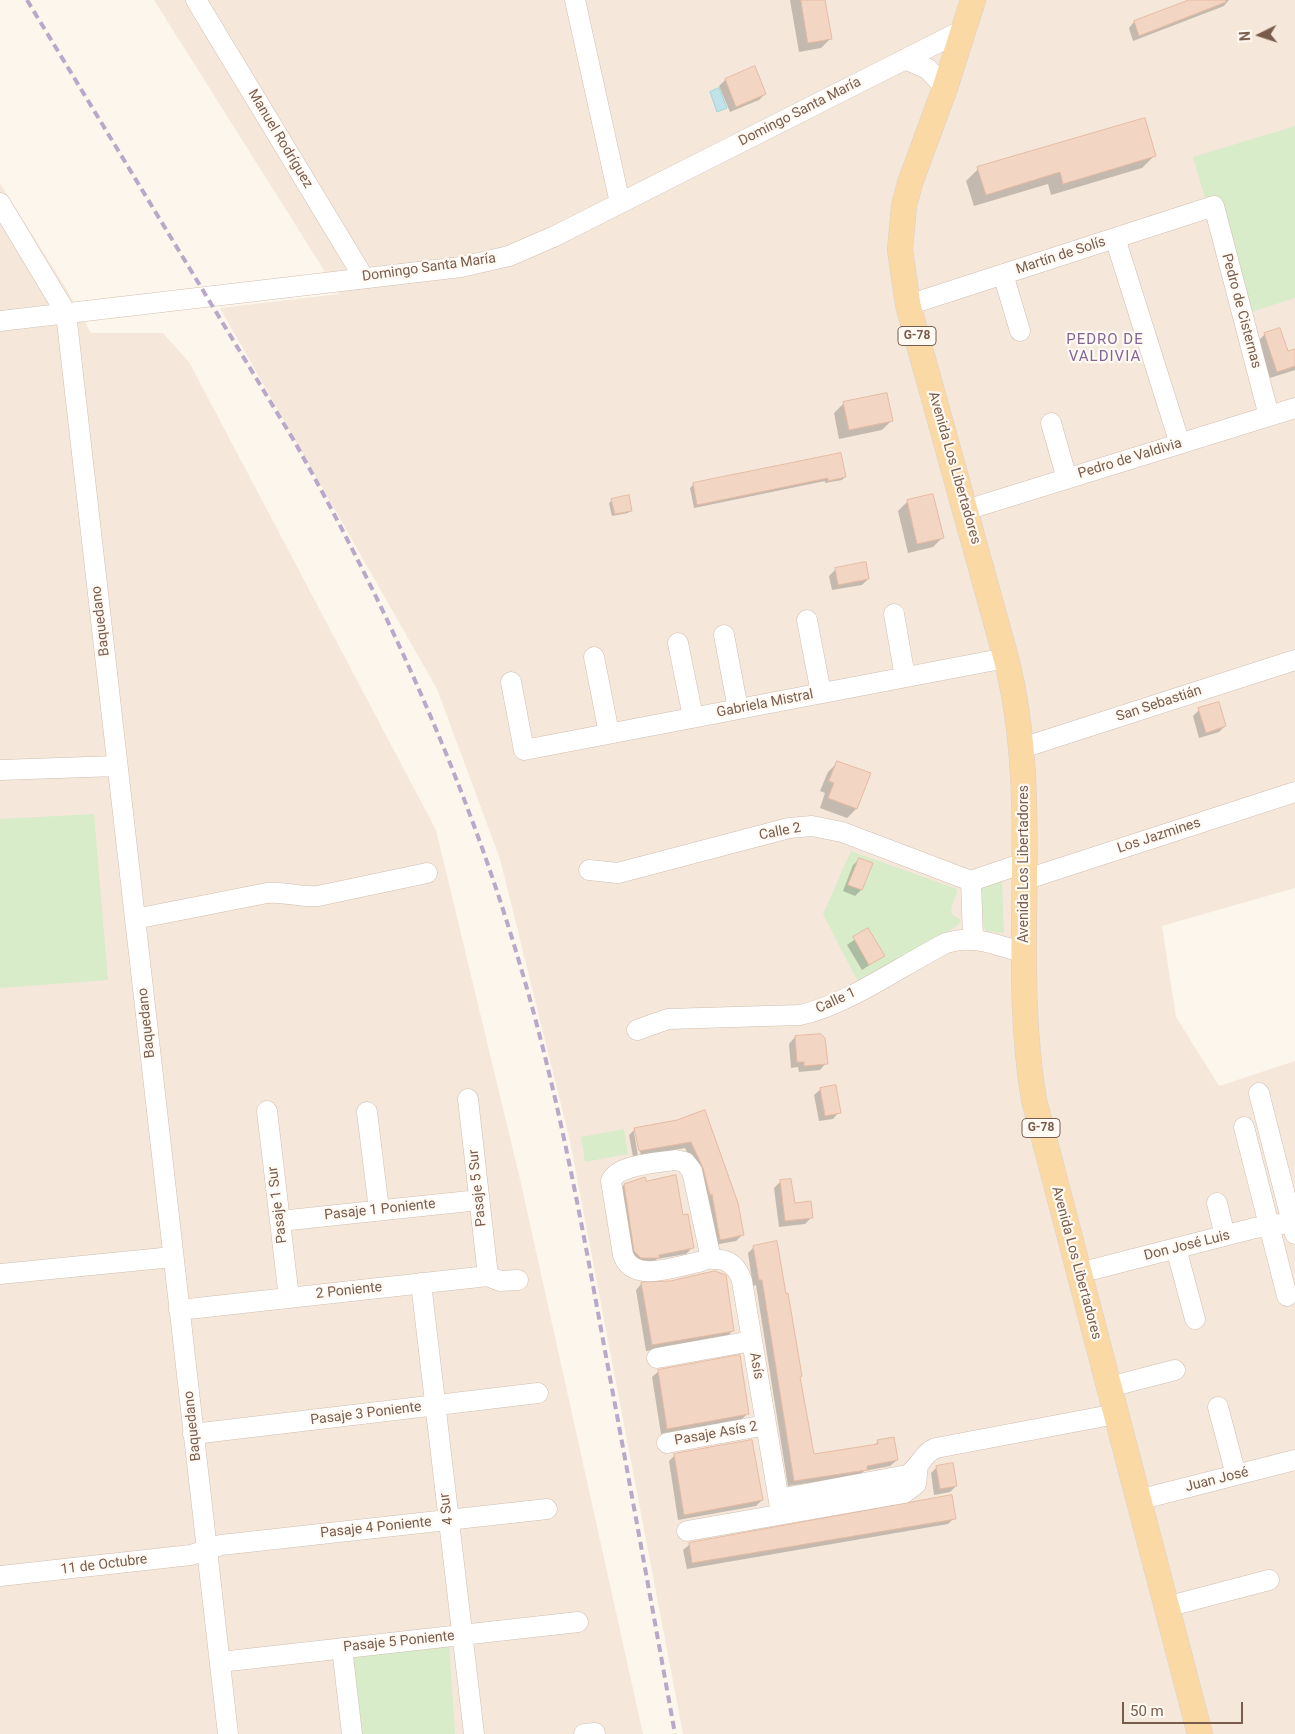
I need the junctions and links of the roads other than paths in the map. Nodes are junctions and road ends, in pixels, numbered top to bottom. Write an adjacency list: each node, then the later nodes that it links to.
1 (196, 0): 12 (street, Manuel Rodríguez)
2 (575, 0): 8 (street)
3 (973, 0): 4 (main road, Avenida Los Libertadores / G-78)
4 (965, 29): 5 (street, Domingo Santa María); 6 (main road, Avenida Los Libertadores / G-78)
5 (905, 59): 6 (street); 8 (street, Domingo Santa María)
6 (945, 88): 13 (main road, Avenida Los Libertadores / G-78)
7 (0, 203): 14 (street)
8 (620, 203): 12 (street, Domingo Santa María)
9 (1214, 206): 10 (street, Martín de Solís); 18 (street, Pedro de Cisternas)
10 (1115, 238): 11 (street, Martín de Solís); 20 (street)
11 (1003, 274): 13 (street, Martín de Solís); 16 (street)
12 (364, 278): 14 (street, Domingo Santa María)
13 (908, 305): 22 (main road, Avenida Los Libertadores / G-78)
14 (66, 313): 15 (street, Domingo Santa María); 37 (street, Baquedano)
15 (0, 320)
16 (1020, 331)
17 (1295, 408): 18 (street, Pedro de Valdivia)
18 (1269, 416): 20 (street, Pedro de Valdivia)
19 (1051, 423): 21 (street)
20 (1180, 444): 21 (street, Pedro de Valdivia)
21 (1067, 479): 22 (street, Pedro de Valdivia)
22 (966, 510): 28 (main road, Avenida Los Libertadores / G-78)
23 (894, 614): 30 (street)
24 (807, 620): 32 (street)
25 (724, 635): 33 (street)
26 (678, 642): 34 (street)
27 (594, 657): 35 (street)
28 (1006, 658): 30 (street, Gabriela Mistral); 36 (main road, Avenida Los Libertadores / G-78)
29 (1295, 660): 36 (street, San Sebastián)
30 (905, 677): 32 (street, Gabriela Mistral)
31 (511, 682): 35 (street, Gabriela Mistral)
32 (821, 693): 33 (street, Gabriela Mistral)
33 (738, 709): 34 (street, Gabriela Mistral)
34 (693, 717): 35 (street, Gabriela Mistral)
35 (609, 733)
36 (1022, 748): 41 (main road, Avenida Los Libertadores / G-78)
37 (117, 766): 38 (street); 44 (street, Baquedano)
38 (0, 770)
39 (1295, 792): 41 (street, Los Jazmines)
40 (589, 870): 43 (street, Calle 2)
41 (1024, 871): 43 (street); 46 (main road, Avenida Los Libertadores / G-78)
42 (427, 873): 44 (street)
43 (971, 881): 45 (street)
44 (135, 919): 61 (street, Baquedano)
45 (973, 938): 46 (street, Calle 1); 47 (street, Calle 1)
46 (1024, 953): 63 (main road, Avenida Los Libertadores / G-78)
47 (637, 1030)
48 (1259, 1093): 58 (street)
49 (468, 1099): 53 (street, Pasaje 5 Sur)
50 (267, 1111): 56 (street, Pasaje 1 Sur)
51 (367, 1112): 55 (street)
52 (1244, 1127): 57 (street)
53 (479, 1200): 55 (street, Pasaje 1 Poniente); 65 (street, Pasaje 5 Sur)
54 (1217, 1203): 59 (street)
55 (379, 1210): 56 (street, Pasaje 1 Poniente)
56 (280, 1221): 69 (street, Pasaje 1 Sur)
57 (1268, 1225): 58 (street, Don José Luis); 59 (street, Don José Luis); 68 (street)
58 (1294, 1226)
59 (1225, 1236): 60 (street, Don José Luis)
60 (1176, 1248): 63 (street, Don José Luis); 71 (street)
61 (173, 1257): 64 (street); 70 (street, Baquedano)
62 (706, 1259): 62 (street); 72 (street, Asís)
63 (1079, 1273): 75 (main road, Avenida Los Libertadores / G-78)
64 (0, 1274)
65 (488, 1276): 66 (street, 2 Poniente); 67 (street, 2 Poniente)
66 (518, 1280)
67 (421, 1284): 69 (street, 2 Poniente); 77 (street, 4 Sur)
68 (1287, 1296)
69 (289, 1298): 70 (street, 2 Poniente)
70 (179, 1310): 81 (street, Baquedano)
71 (1195, 1319)
72 (752, 1340): 73 (street); 80 (street, Asís)
73 (656, 1358)
74 (1175, 1370): 75 (street)
75 (1109, 1387): 79 (main road, Avenida Los Libertadores / G-78)
76 (538, 1393): 77 (street, Pasaje 3 Poniente)
77 (436, 1405): 81 (street, Pasaje 3 Poniente); 88 (street, 4 Sur)
78 (1218, 1407): 84 (street)
79 (1116, 1414): 85 (main road, Avenida Los Libertadores / G-78); 86 (street)
80 (766, 1425): 82 (street, Pasaje Asís 2); 86 (street, Asís)
81 (193, 1434): 90 (street, Baquedano)
82 (666, 1444)
83 (1295, 1460): 84 (street, Juan José)
84 (1236, 1475): 85 (street, Juan José)
85 (1138, 1500): 93 (main road, Avenida Los Libertadores / G-78)
86 (780, 1506): 89 (street)
87 (547, 1509): 88 (street, Pasaje 4 Poniente)
88 (449, 1520): 90 (street, Pasaje 4 Poniente); 95 (street, 4 Sur)
89 (687, 1531)
90 (207, 1550): 91 (street, 11 de Octubre); 97 (street, Baquedano)
91 (0, 1576)
92 (1269, 1580): 93 (street)
93 (1166, 1607): 101 (main road, Avenida Los Libertadores / G-78)
94 (578, 1622): 95 (street, Pasaje 5 Poniente)
95 (462, 1635): 96 (street, Pasaje 5 Poniente); 100 (street, 4 Sur)
96 (342, 1648): 97 (street, Pasaje 5 Poniente); 99 (street)
97 (220, 1662): 98 (street, Baquedano)
98 (228, 1734)
99 (352, 1734)
100 (474, 1734)
101 (1200, 1734)

